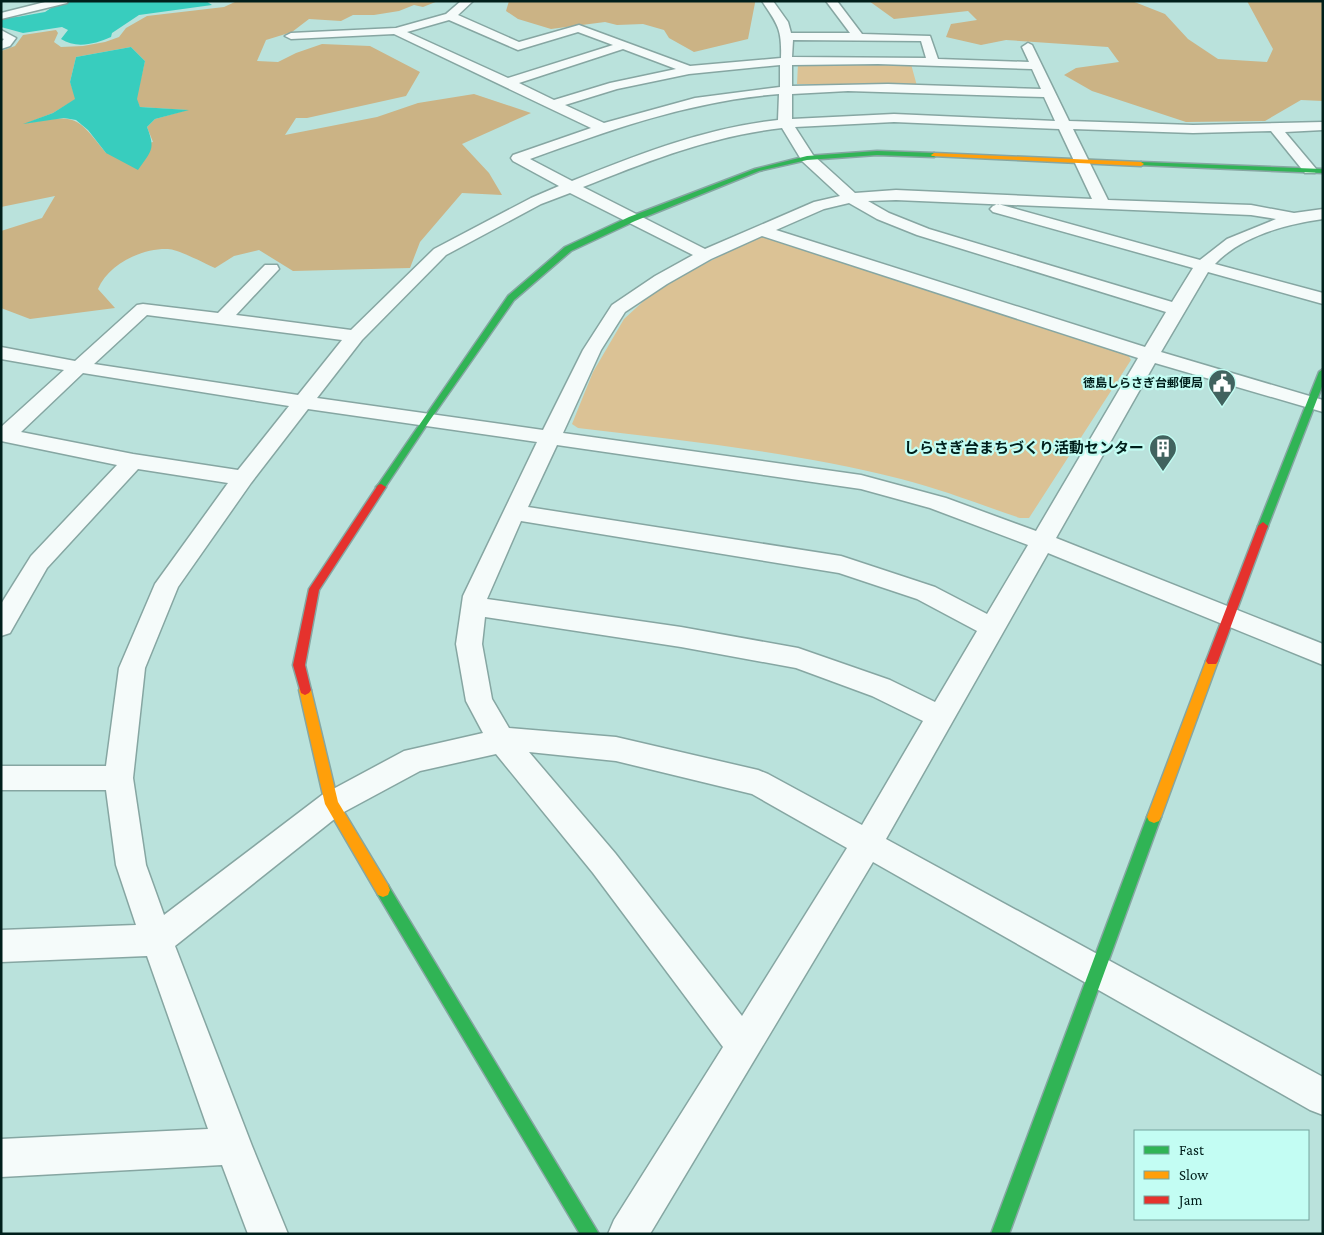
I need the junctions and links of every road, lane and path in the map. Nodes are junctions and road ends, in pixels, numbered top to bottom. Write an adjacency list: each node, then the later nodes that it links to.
1 (63, 1): 5 (street)
2 (468, 1): 6 (street)
3 (767, 1): 10 (street)
4 (831, 1): 11 (street)
5 (1, 16)
6 (450, 16): 7 (street); 14 (street)
7 (396, 31): 9 (street); 20 (street)
8 (1, 33): 13 (street)
9 (291, 36)
10 (787, 36): 11 (street); 18 (street)
11 (857, 36): 19 (street)
12 (624, 45): 14 (street); 22 (street); 23 (street)
13 (1, 46)
14 (518, 46): 16 (street)
15 (1028, 47): 21 (street)
16 (500, 51)
17 (482, 57): 20 (street)
18 (787, 61): 19 (street); 22 (street); 24 (street)
19 (933, 62): 21 (street)
20 (464, 63): 23 (street)
21 (1037, 66): 25 (street)
22 (689, 70): 26 (street)
23 (507, 83): 26 (street)
24 (786, 89): 25 (street); 27 (street); 31 (street)
25 (1050, 93): 28 (street)
26 (553, 104): 31 (street)
27 (786, 122): 28 (street); 32 (street); 35 (street)
28 (1064, 125): 30 (street); 33 (street)
29 (1323, 126): 30 (street)
30 (1280, 127): 34 (street)
31 (602, 128): 35 (street)
32 (807, 158): 33 (street); 37 (street); 41 (street)
33 (1083, 161): 34 (street); 38 (street)
34 (1316, 171)
35 (571, 187): 41 (street); 49 (street)
36 (954, 197): 37 (street); 38 (street); 44 (street)
37 (851, 198): 42 (street); 47 (street)
38 (1102, 204): 40 (street)
39 (1323, 214): 40 (street)
40 (1294, 218): 44 (street)
41 (632, 219): 43 (street); 56 (street)
42 (761, 230): 43 (street); 51 (street)
43 (705, 255): 57 (street)
44 (1204, 266): 46 (street); 47 (street)
45 (271, 269): 48 (street)
46 (1323, 299)
47 (1176, 309): 51 (street)
48 (222, 319): 49 (street); 52 (street)
49 (355, 336): 54 (street)
50 (1, 353): 52 (street)
51 (1150, 355): 55 (street); 61 (street)
52 (79, 366): 54 (street); 58 (street)
53 (1323, 372): 55 (street)
54 (302, 402): 56 (street); 59 (street)
55 (1317, 404): 63 (street)
56 (426, 419): 57 (street); 71 (street)
57 (549, 437): 60 (street); 61 (street)
58 (133, 461): 59 (street); 64 (street)
59 (242, 478): 70 (street)
60 (514, 512): 62 (street); 65 (street)
61 (1041, 541): 63 (street); 65 (street)
62 (473, 606): 67 (street); 68 (street)
63 (1228, 617): 66 (street); 75 (street)
64 (1, 626)
65 (993, 628): 67 (street)
66 (1323, 655)
67 (941, 717): 72 (street)
68 (502, 741): 71 (street); 72 (street); 76 (street)
69 (1, 778): 70 (street)
70 (119, 778): 73 (street)
71 (332, 804): 73 (street); 81 (street)
72 (867, 844): 75 (street); 76 (street)
73 (157, 940): 74 (street); 78 (street)
74 (1, 946)
75 (1098, 973): 77 (street); 83 (street)
76 (743, 1045): 82 (street)
77 (1323, 1097)
78 (233, 1146): 79 (street); 80 (street)
79 (1, 1158)
80 (268, 1234)
81 (590, 1234)
82 (628, 1234)
83 (1000, 1234)

